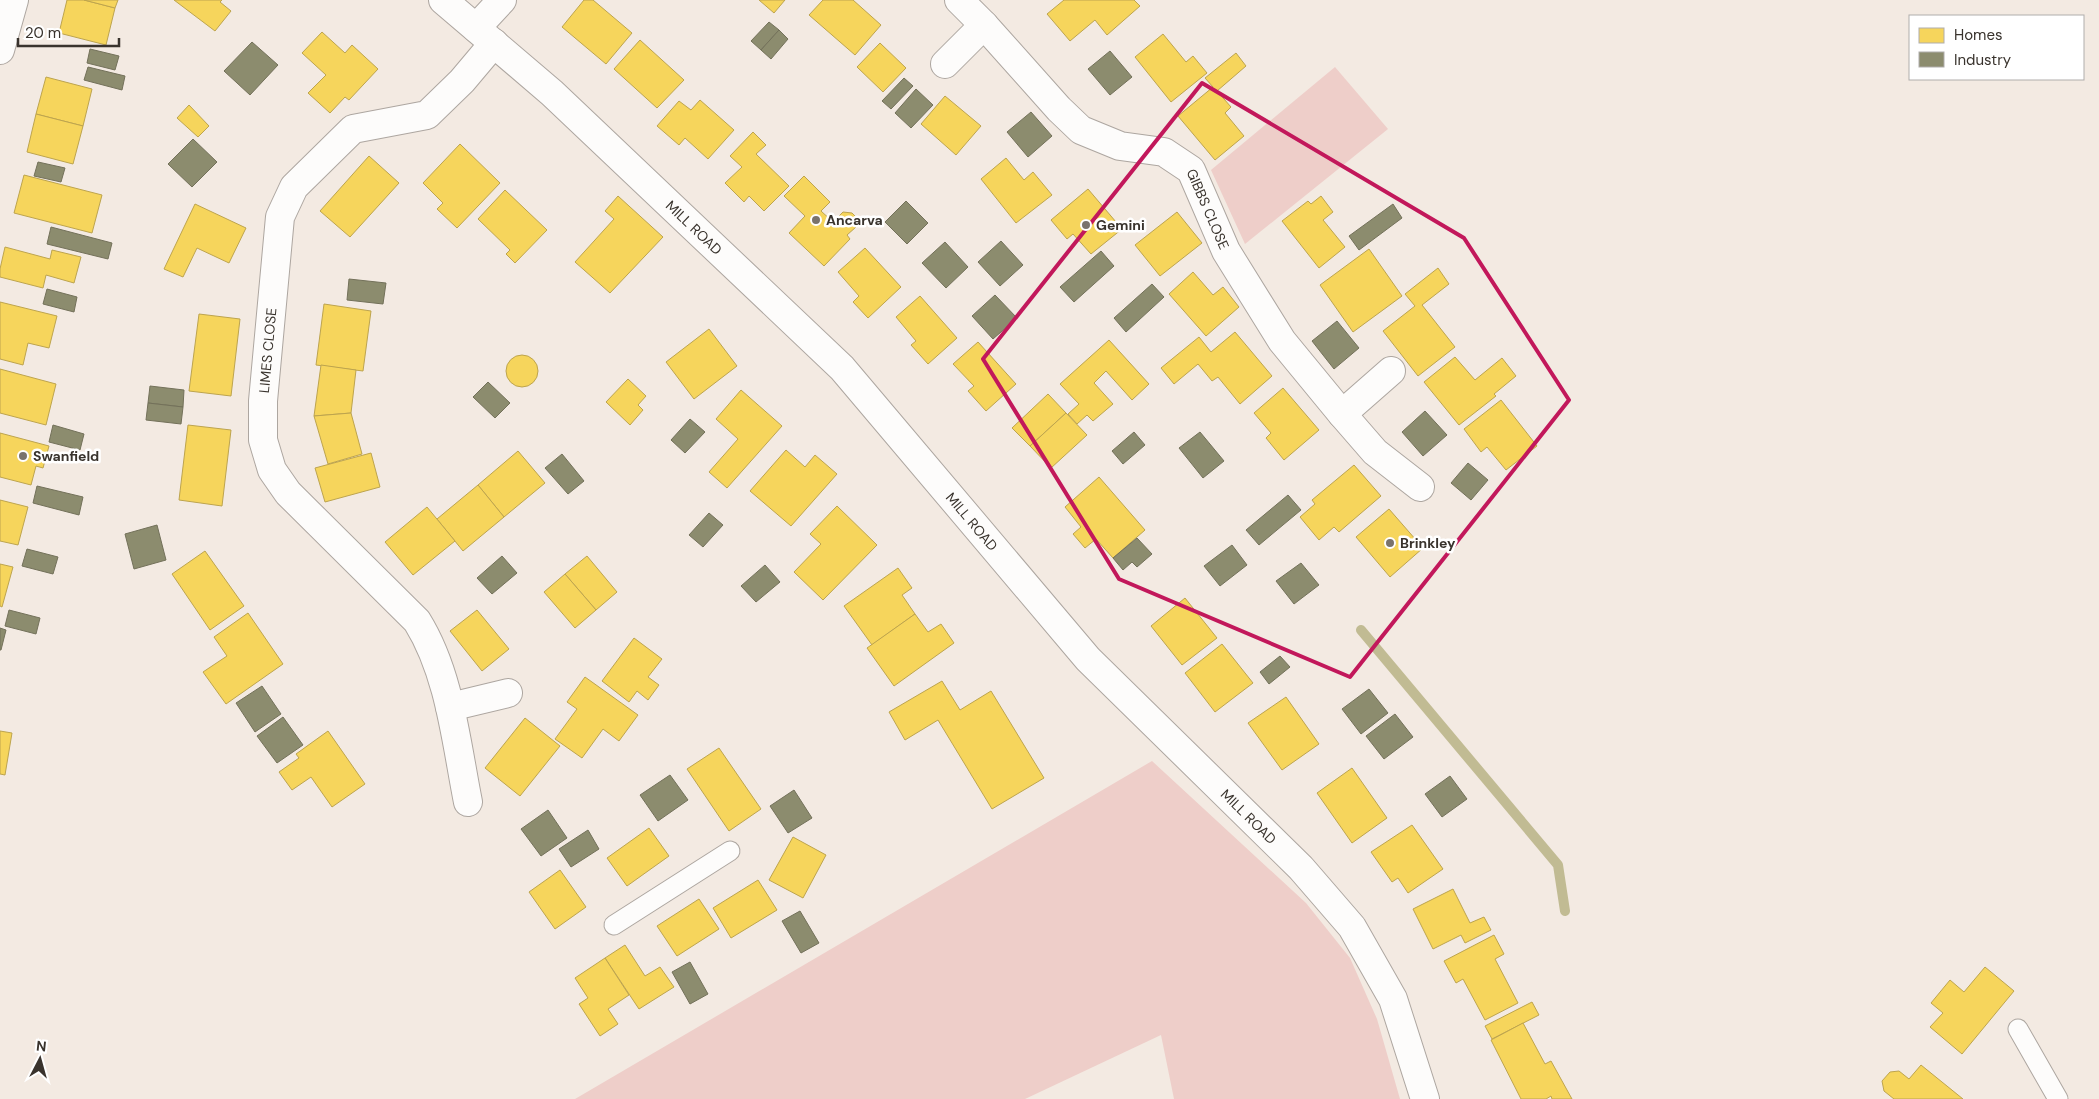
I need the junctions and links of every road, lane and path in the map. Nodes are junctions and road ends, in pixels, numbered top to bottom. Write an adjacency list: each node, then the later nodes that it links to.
1 (14, 0): 7 (street)
2 (443, 0): 6 (street, MILL ROAD)
3 (502, 0): 6 (street)
4 (959, 0): 5 (street, GIBBS CLOSE)
5 (984, 25): 8 (street); 10 (street, GIBBS CLOSE)
6 (485, 35): 13 (street, LIMES CLOSE); 18 (street, MILL ROAD)
7 (0, 50)
8 (945, 64)
9 (1391, 371): 10 (street)
10 (1342, 414): 11 (street, GIBBS CLOSE)
11 (1420, 487)
12 (508, 693): 13 (street)
13 (450, 707): 14 (street, LIMES CLOSE)
14 (468, 802)
15 (730, 851): 16 (lane)
16 (614, 925)
17 (2018, 1029): 19 (lane)
18 (1425, 1099)
19 (2058, 1099)

